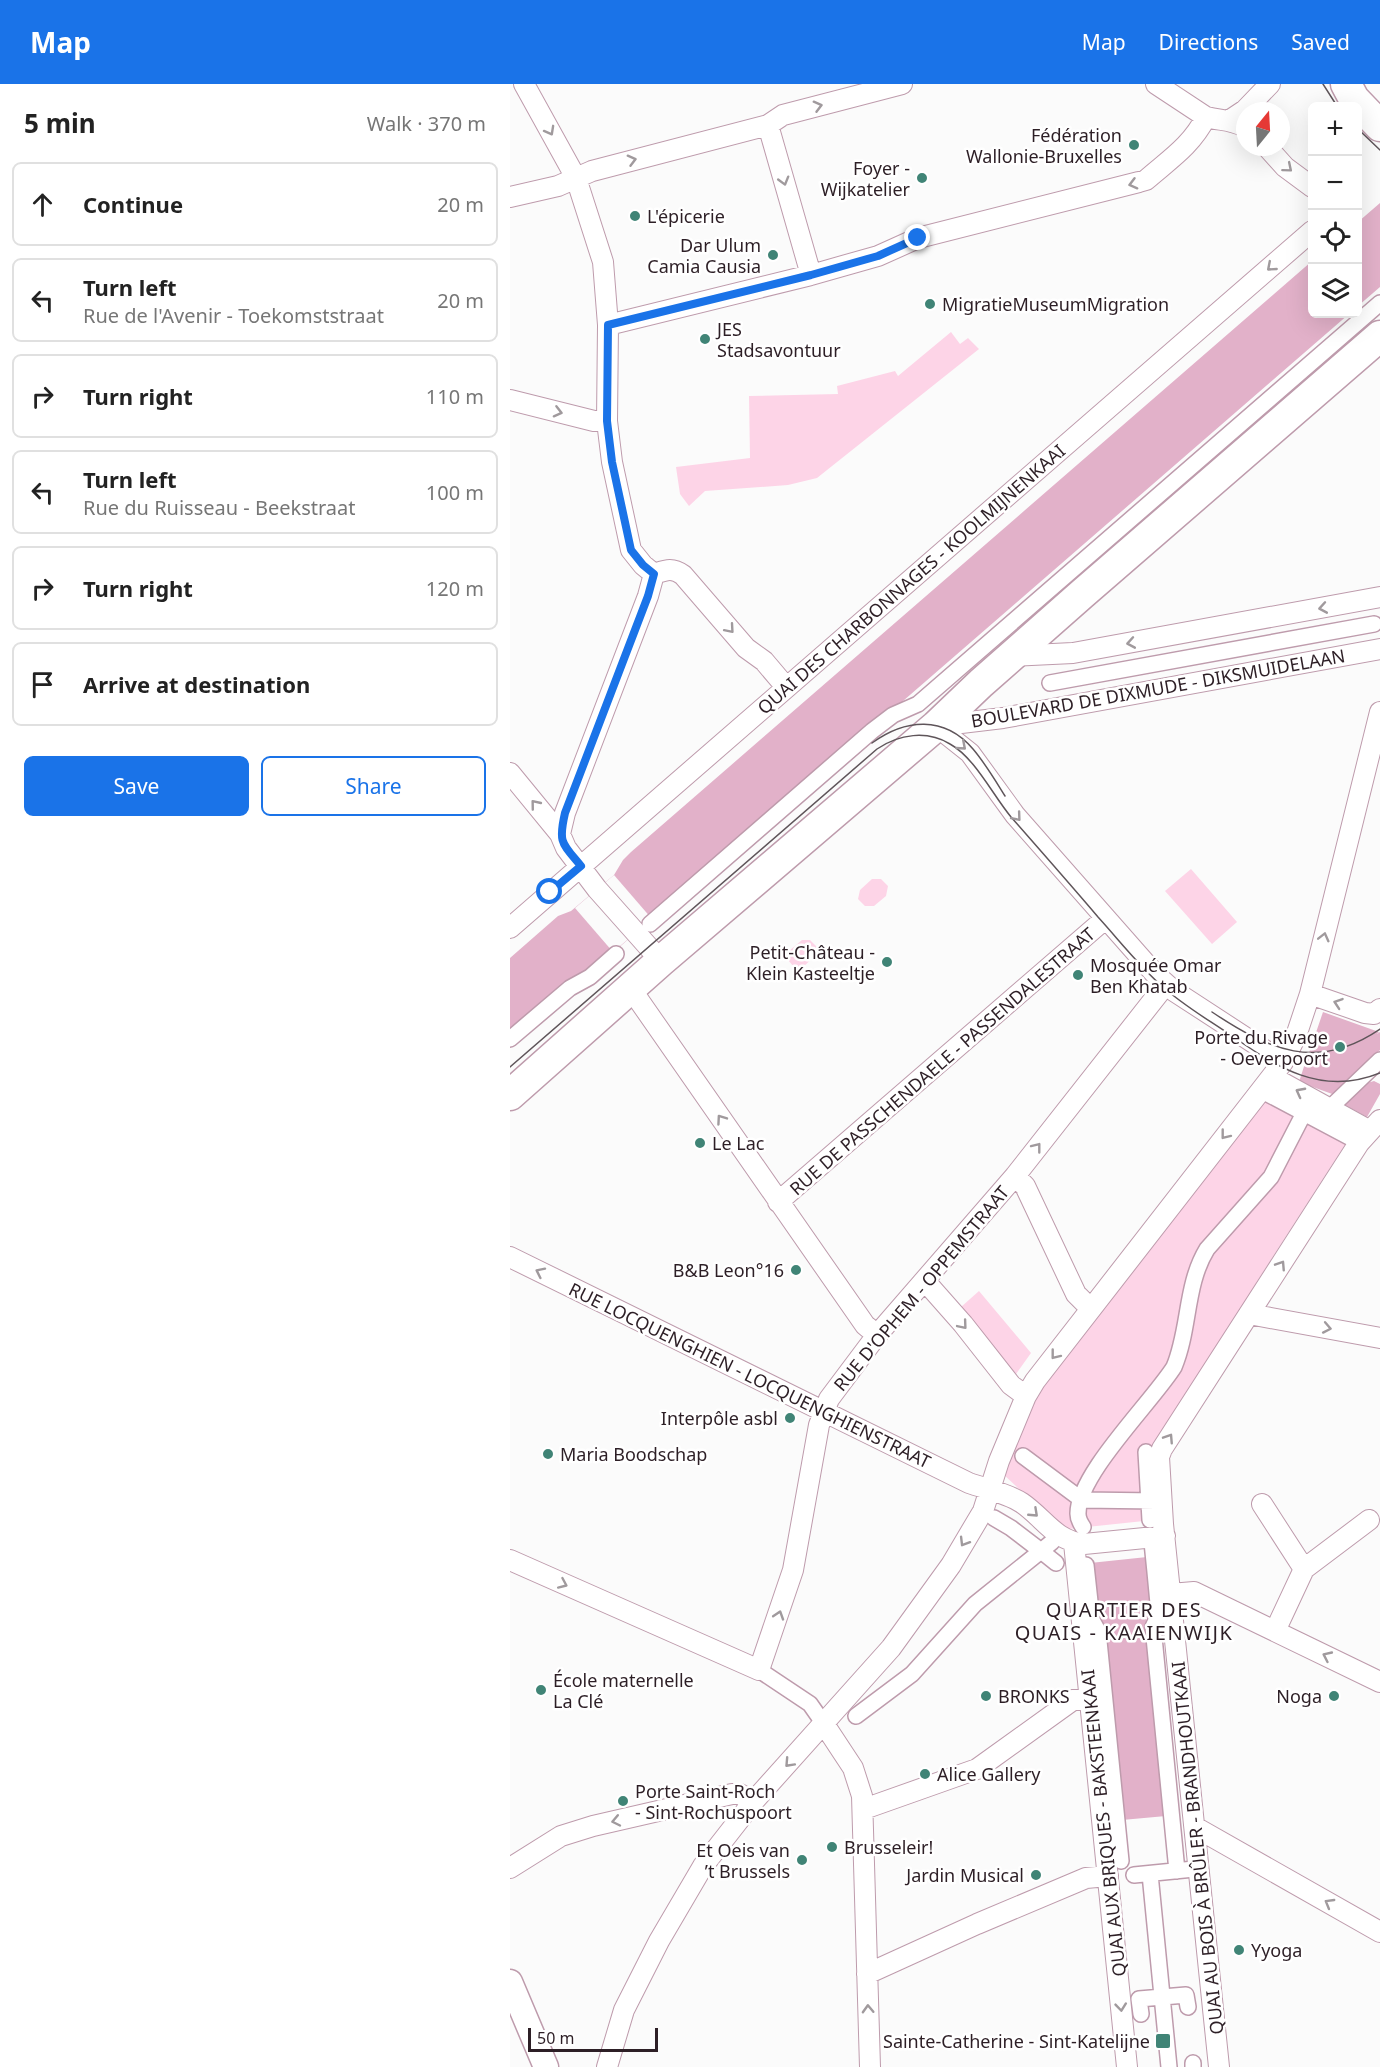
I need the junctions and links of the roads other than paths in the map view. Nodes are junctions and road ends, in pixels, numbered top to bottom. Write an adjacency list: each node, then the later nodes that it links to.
1 (524, 84): 12 (street, one-way to 12)
2 (902, 84): 9 (street, one-way to 2)
3 (1156, 84): 7 (street)
4 (1270, 84): 6 (street)
5 (1353, 93): 10 (main road)
6 (1256, 102)
7 (1206, 117): 8 (street); 16 (street, one-way to 16)
8 (1236, 123)
9 (768, 125): 12 (street, one-way to 9); 16 (street, one-way to 16)
10 (1380, 126)
11 (1275, 156): 13 (street, one-way to 13)
12 (576, 178): 14 (street); 18 (street)
13 (1308, 184)
14 (510, 197)
15 (1308, 235): 28 (street, QUAI DES CHARBONNAGES - KOOLMIJNENKAAI, one-way to 28)
16 (811, 275): 18 (street)
17 (1380, 303): 36 (street)
18 (608, 325): 21 (street)
19 (1380, 336): 26 (main road)
20 (510, 400): 21 (street, one-way to 21)
21 (607, 421): 22 (street)
22 (654, 574): 28 (street, one-way to 28); 32 (street)
23 (1380, 597): 26 (street, one-way to 26)
24 (1374, 624): 27 (street, BOULEVARD DE DIXMUDE - DIKSMUIDELAAN)
25 (1380, 649): 30 (street, BOULEVARD DE DIXMUDE - DIKSMUIDELAAN)
26 (1012, 656): 30 (main road)
27 (1050, 683)
28 (786, 687): 33 (street, QUAI DES CHARBONNAGES - KOOLMIJNENKAAI)
29 (1380, 712): 41 (street, one-way to 29)
30 (936, 726): 34 (street, one-way to 34); 38 (main road)
31 (510, 773): 32 (street, one-way to 31)
32 (560, 834): 33 (street)
33 (581, 866): 35 (street, QUAI DES CHARBONNAGES - KOOLMIJNENKAAI); 36 (street)
34 (1105, 919): 39 (street); 51 (street, RUE DE PASSCHENDAELE - PASSENDALESTRAAT)
35 (510, 928)
36 (643, 928): 38 (street)
37 (616, 954): 43 (street)
38 (661, 961): 40 (main road)
39 (1166, 984): 45 (street); 50 (street, RUE D'OPHEM - OPPEMSTRAAT, one-way to 39)
40 (631, 989): 46 (main road); 51 (street, one-way to 40)
41 (1310, 994): 42 (street, one-way to 41); 45 (street)
42 (1373, 1011)
43 (510, 1039)
44 (1380, 1060): 48 (street)
45 (1274, 1077): 47 (street); 49 (street, one-way to 45); 54 (street, one-way to 54)
46 (510, 1095)
47 (1304, 1113): 48 (street); 68 (street)
48 (1326, 1113): 49 (street)
49 (1368, 1130): 55 (street, QUAI AU BOIS À BRÛLER - BRANDHOUTKAAI, one-way to 49)
50 (1015, 1176): 53 (street, RUE D'OPHEM - OPPEMSTRAAT); 54 (street)
51 (778, 1202): 56 (street)
52 (510, 1257): 59 (street, RUE LOCQUENGHIEN - LOCQUENGHIENSTRAAT, one-way to 52)
53 (925, 1281): 56 (street, RUE D'OPHEM - OPPEMSTRAAT); 58 (street, one-way to 58)
54 (1091, 1309): 58 (street, one-way to 58)
55 (1249, 1314): 57 (street, one-way to 57); 69 (street, QUAI AU BOIS À BRÛLER - BRANDHOUTKAAI, one-way to 55)
56 (877, 1335): 59 (street, RUE D'OPHEM - OPPEMSTRAAT)
57 (1380, 1338)
58 (1026, 1396): 62 (street)
59 (824, 1412): 62 (street, RUE LOCQUENGHIEN - LOCQUENGHIENSTRAAT); 76 (street, RUE D'OPHEM - OPPEMSTRAAT, one-way to 59)
60 (1146, 1452): 63 (street)
61 (1023, 1456): 68 (street)
62 (990, 1490): 68 (street, RUE LOCQUENGHIEN - LOCQUENGHIENSTRAAT, one-way to 68); 80 (street, one-way to 80)
63 (1153, 1501): 66 (street); 68 (street)
64 (1262, 1504): 73 (street)
65 (994, 1518): 70 (street)
66 (1150, 1520)
67 (1369, 1520): 73 (street)
68 (1080, 1539): 69 (street); 78 (street, QUAI AUX BRIQUES - BAKSTEENKAAI); 84 (street)
69 (1157, 1541): 74 (street, QUAI AU BOIS À BRÛLER - BRANDHOUTKAAI); 87 (street)
70 (1047, 1547): 72 (street); 79 (street)
71 (510, 1560): 76 (street, one-way to 76)
72 (1056, 1563)
73 (1304, 1569): 75 (street)
74 (1171, 1594): 75 (street); 83 (street, QUAI AU BOIS À BRÛLER - BRANDHOUTKAAI)
75 (1275, 1631): 77 (street, one-way to 75)
76 (759, 1670): 80 (street)
77 (1380, 1682)
78 (1090, 1698): 82 (street); 84 (street, QUAI AUX BRIQUES - BAKSTEENKAAI)
79 (853, 1716)
80 (824, 1724): 81 (street, one-way to 81); 82 (street)
81 (753, 1802): 85 (street, one-way to 85); 95 (street)
82 (864, 1809): 89 (street)
83 (1195, 1827): 88 (street, one-way to 83); 99 (street, QUAI AU BOIS À BRÛLER - BRANDHOUTKAAI)
84 (1113, 1866): 87 (street); 89 (street); 97 (street, QUAI AUX BRIQUES - BAKSTEENKAAI, one-way to 97)
85 (510, 1868)
86 (1194, 1869): 87 (street)
87 (1164, 1874): 91 (street)
88 (1380, 1932)
89 (867, 1974): 96 (street, one-way to 89)
90 (510, 1982): 94 (street)
91 (1162, 1997): 92 (street); 93 (street); 98 (street)
92 (1188, 2007)
93 (1141, 2014)
94 (546, 2067)
95 (607, 2067)
96 (870, 2067)
97 (1127, 2067)
98 (1169, 2067)
99 (1219, 2067)

